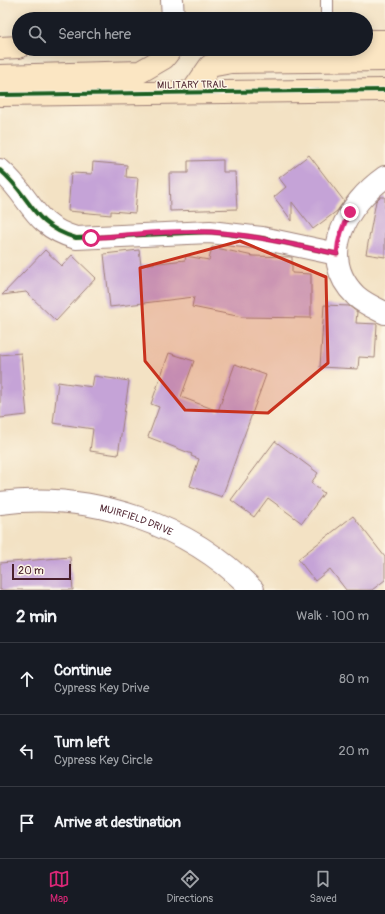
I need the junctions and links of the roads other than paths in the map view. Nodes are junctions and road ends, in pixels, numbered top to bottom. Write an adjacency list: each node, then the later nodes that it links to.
1 (172, 0): 3 (street)
2 (327, 0): 4 (lane)
3 (173, 12)
4 (327, 12)
5 (385, 40): 6 (main road)
6 (373, 41)
7 (12, 47): 8 (main road)
8 (0, 48)
9 (166, 56): 11 (main road)
10 (385, 60): 13 (main road)
11 (0, 76)
12 (385, 90): 13 (main road, MILITARY TRAIL)
13 (192, 92): 14 (main road, MILITARY TRAIL)
14 (0, 95)
15 (0, 170): 17 (street)
16 (385, 177): 17 (street)
17 (337, 254): 18 (street)
18 (385, 313)
19 (0, 502): 20 (street, MUIRFIELD DRIVE)
20 (253, 590)

